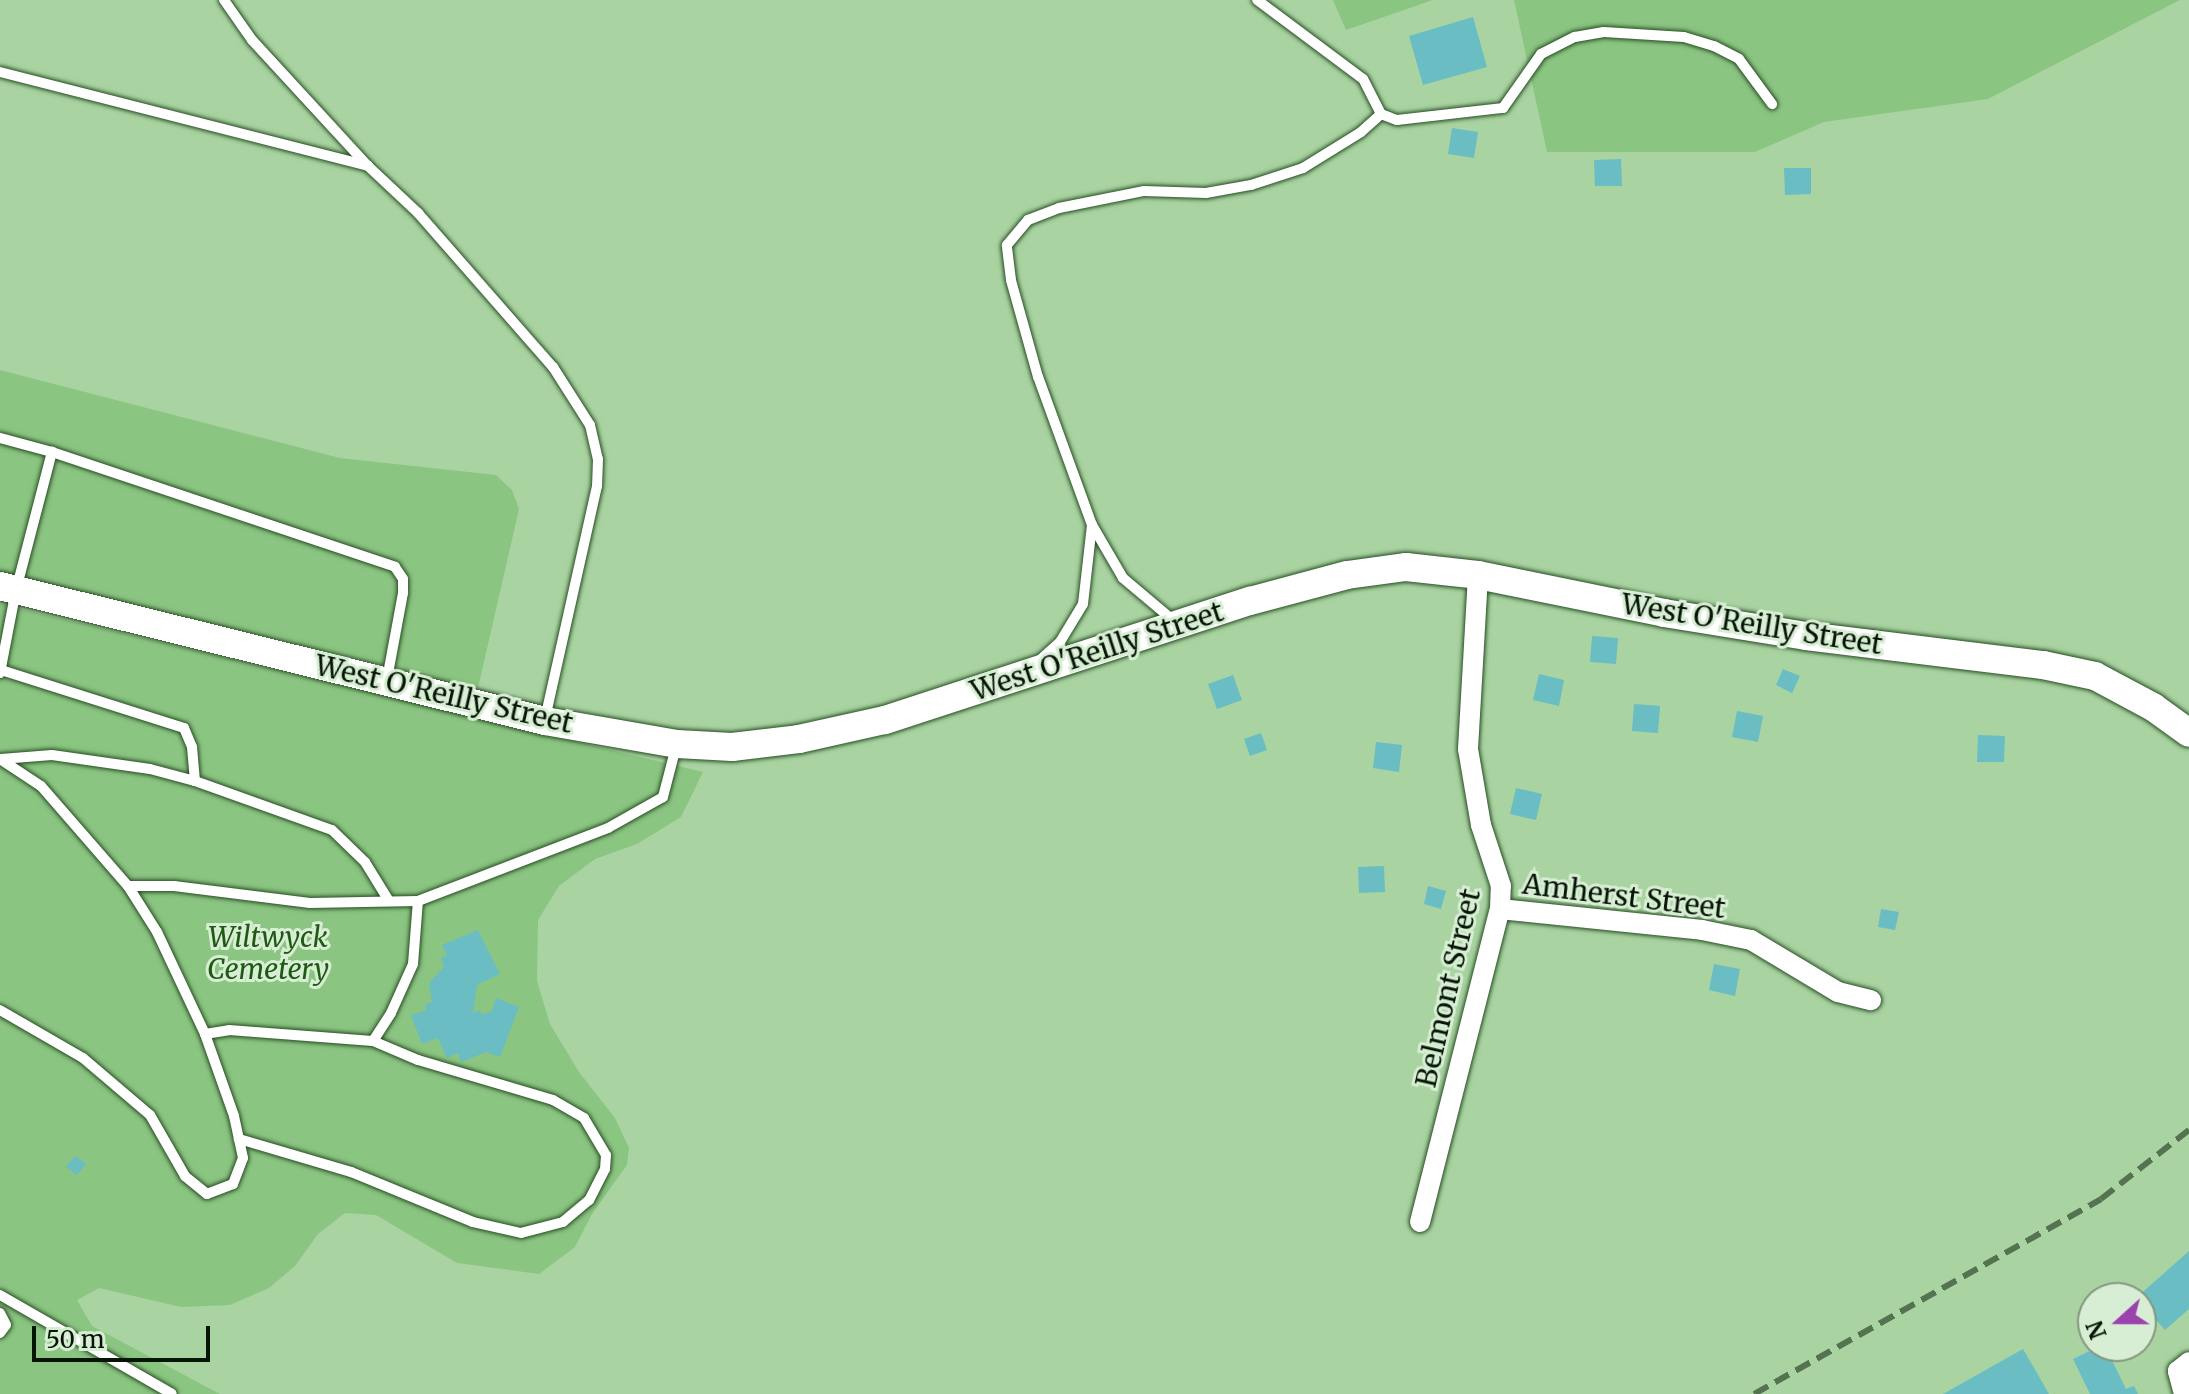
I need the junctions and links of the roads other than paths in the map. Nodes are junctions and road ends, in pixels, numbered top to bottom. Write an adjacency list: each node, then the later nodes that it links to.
1 (224, 0): 6 (lane)
2 (1257, 0): 5 (lane)
3 (0, 72): 6 (lane)
4 (1772, 104): 5 (lane)
5 (1381, 114): 9 (lane)
6 (368, 166): 16 (lane)
7 (0, 438): 8 (lane)
8 (52, 452): 11 (lane); 15 (lane)
9 (1092, 525): 12 (lane); 14 (lane)
10 (1478, 575): 12 (street, West O'Reilly Street); 17 (street, West O'Reilly Street); 24 (street, Belmont Street)
11 (8, 588): 13 (lane); 15 (street, West O'Reilly Street)
12 (1179, 625): 14 (street, West O'Reilly Street)
13 (0, 672): 20 (lane)
14 (1024, 675): 18 (street, West O'Reilly Street)
15 (386, 681): 16 (street, West O'Reilly Street)
16 (545, 721): 18 (street, West O'Reilly Street)
17 (2189, 733)
18 (677, 744): 23 (lane)
19 (0, 759): 20 (lane); 21 (lane)
20 (195, 781): 22 (lane)
21 (128, 886): 22 (lane); 27 (lane)
22 (389, 901): 23 (lane)
23 (418, 901): 28 (lane)
24 (1500, 909): 25 (street, Amherst Street); 30 (street, Belmont Street)
25 (1871, 1000)
26 (0, 1010): 29 (lane)
27 (205, 1034): 28 (lane); 29 (lane)
28 (373, 1041): 29 (lane)
29 (239, 1139)
30 (1420, 1222)
31 (0, 1295): 35 (lane)
32 (0, 1313): 33 (lane)
33 (0, 1333)
34 (2189, 1362): 36 (street)
35 (172, 1394)
36 (2184, 1394)

